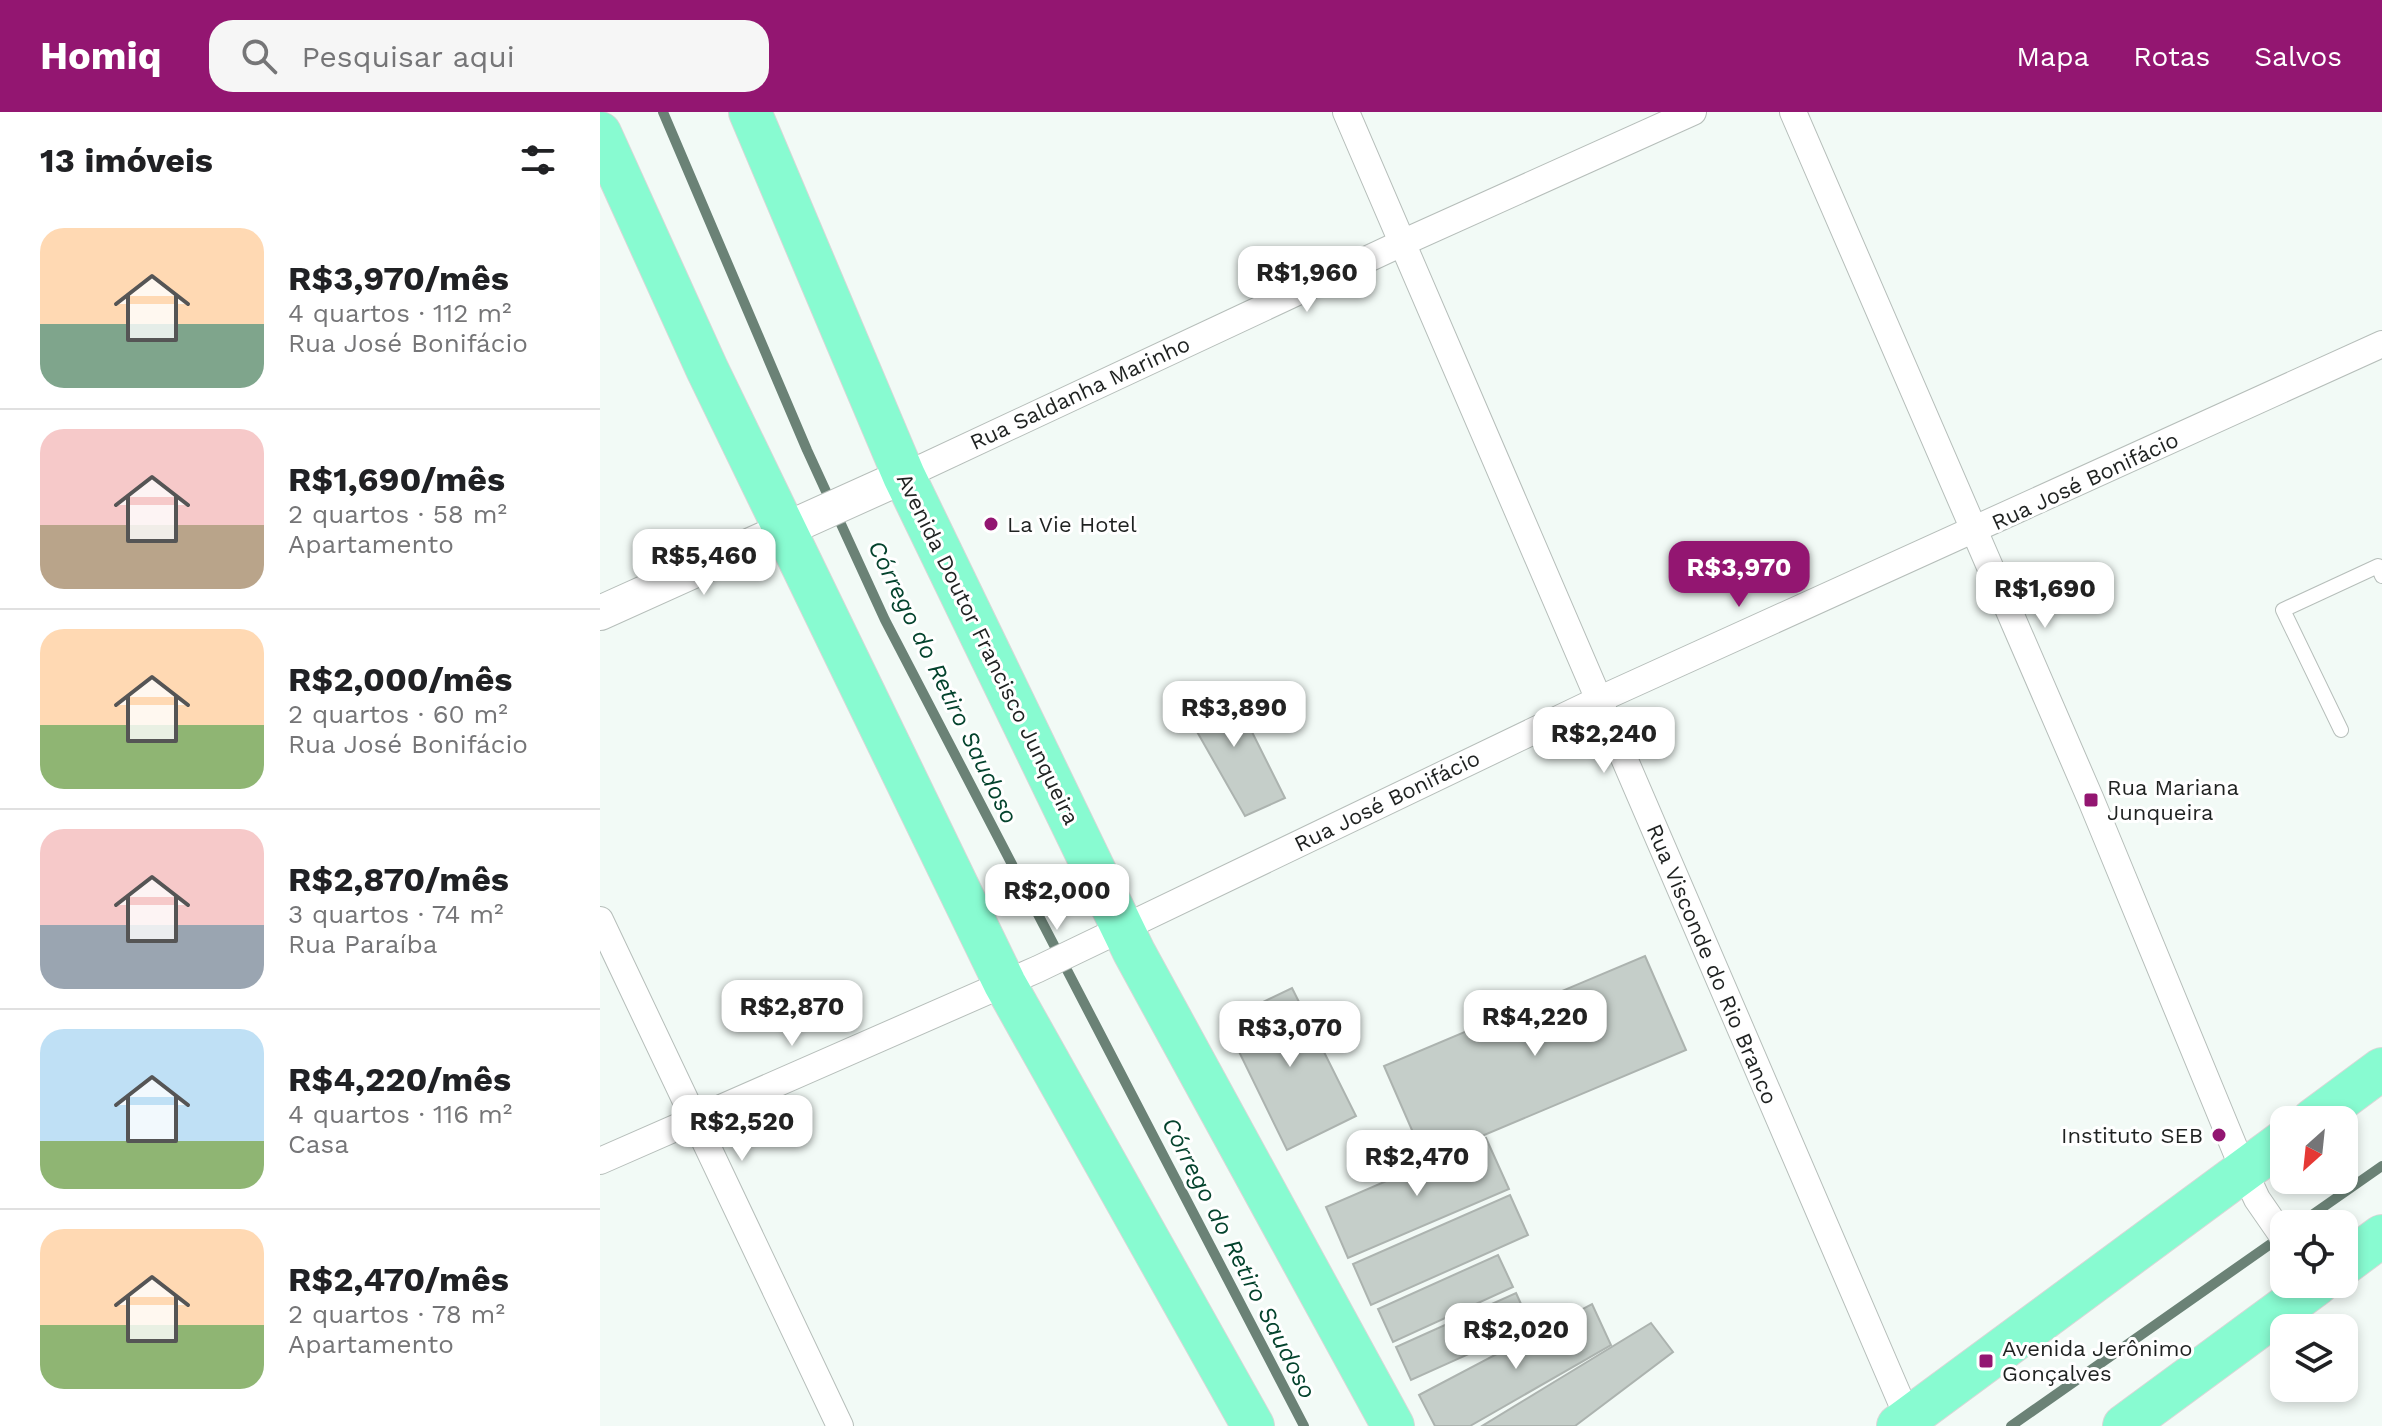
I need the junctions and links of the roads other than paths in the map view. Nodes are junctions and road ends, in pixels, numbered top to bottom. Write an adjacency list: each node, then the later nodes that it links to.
1 (750, 112): 8 (main road, Avenida Doutor Francisco Junqueira)
2 (1346, 112): 6 (street, Rua Visconde do Rio Branco)
3 (1693, 112): 6 (street, Rua Saldanha Marinho)
4 (1793, 112): 10 (street)
5 (600, 133): 9 (main road)
6 (1402, 243): 8 (street, Rua Saldanha Marinho); 13 (street, Rua Visconde do Rio Branco)
7 (2382, 344): 10 (street, Rua José Bonifácio)
8 (890, 482): 9 (street); 16 (main road, Avenida Doutor Francisco Junqueira)
9 (796, 523): 12 (street); 17 (main road)
10 (1974, 531): 13 (street, Rua José Bonifácio); 23 (street)
11 (2382, 576): 14 (lane)
12 (600, 613)
13 (1598, 700): 16 (street, Rua José Bonifácio); 28 (street, Rua Visconde do Rio Branco)
14 (2341, 730)
15 (600, 920): 20 (street)
16 (1110, 934): 17 (street, Rua José Bonifácio); 31 (main road, Avenida Doutor Francisco Junqueira)
17 (1021, 976): 20 (street, Rua José Bonifácio); 30 (main road)
18 (2382, 1069): 19 (main road)
19 (2332, 1106)
20 (693, 1118): 22 (street, Rua José Bonifácio); 29 (street)
21 (2270, 1159): 23 (main road)
22 (600, 1161)
23 (2250, 1185): 24 (street); 28 (main road)
24 (2270, 1216)
25 (2382, 1236): 26 (main road)
26 (2358, 1254)
27 (2298, 1298): 32 (main road)
28 (1903, 1422)
29 (840, 1426)
30 (1253, 1426)
31 (1393, 1426)
32 (2124, 1426)

